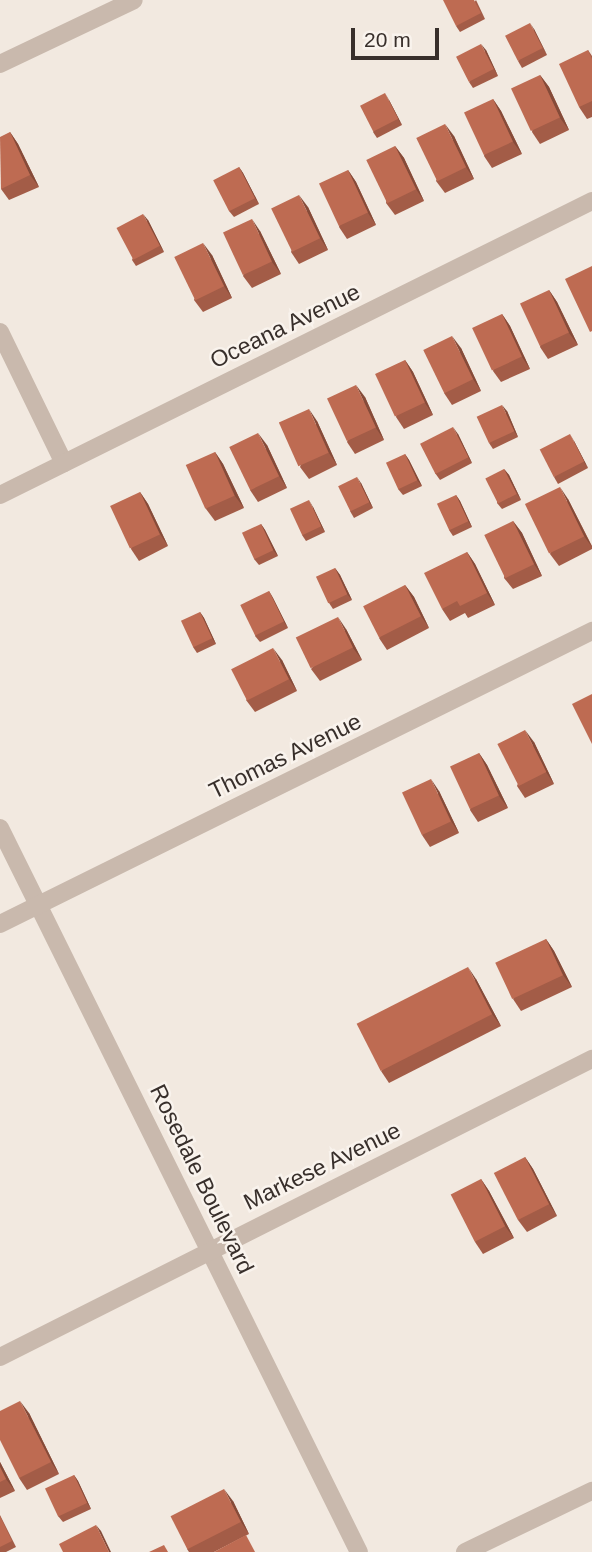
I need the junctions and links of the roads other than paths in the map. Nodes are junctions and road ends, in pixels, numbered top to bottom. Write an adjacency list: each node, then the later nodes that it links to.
1 (134, 0): 2 (street)
2 (0, 64)
3 (592, 201): 5 (street, Oceana Avenue)
4 (0, 331): 5 (street)
5 (64, 463): 6 (street, Oceana Avenue)
6 (0, 495)
7 (592, 631): 9 (street, Thomas Avenue)
8 (0, 828): 9 (street, Rosedale Boulevard)
9 (38, 906): 10 (street, Thomas Avenue); 12 (street, Rosedale Boulevard)
10 (0, 923)
11 (592, 1059): 12 (street, Markese Avenue)
12 (210, 1250): 13 (street, Markese Avenue); 15 (street, Rosedale Boulevard)
13 (0, 1357)
14 (592, 1491): 16 (street)
15 (359, 1552)
16 (465, 1552)

